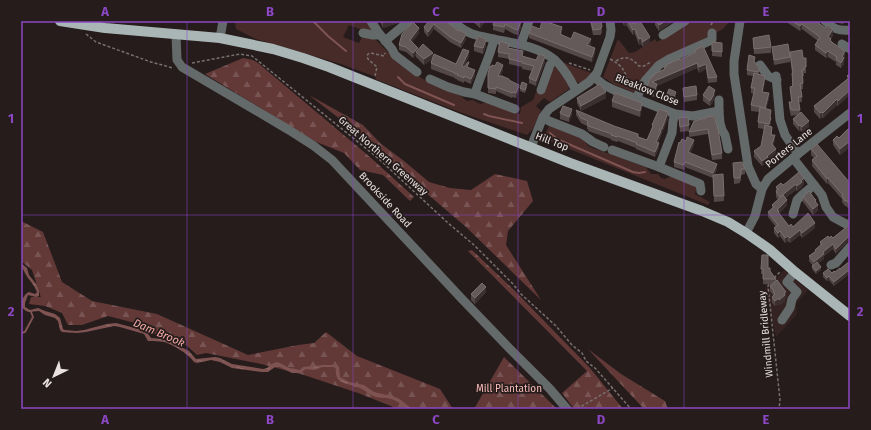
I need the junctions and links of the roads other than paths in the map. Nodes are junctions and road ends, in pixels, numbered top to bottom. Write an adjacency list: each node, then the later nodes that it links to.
1 (60, 21): 14 (main road, Hill Top)
2 (222, 21): 17 (street)
3 (371, 21): 16 (street)
4 (409, 21): 16 (street)
5 (452, 21): 18 (street)
6 (529, 21): 19 (street)
7 (610, 21): 23 (street)
8 (685, 21): 15 (street)
9 (740, 21): 40 (street)
10 (825, 21): 11 (street)
11 (850, 30)
12 (710, 31): 28 (street)
13 (363, 33): 16 (street)
14 (176, 34): 17 (main road, Hill Top); 50 (street, Brookside Road)
15 (663, 35)
16 (381, 36): 22 (street)
17 (220, 38): 35 (main road, Hill Top)
18 (494, 39): 19 (street); 27 (street)
19 (521, 44): 20 (street)
20 (555, 61): 25 (street); 26 (street)
21 (760, 65): 37 (street)
22 (417, 72)
23 (596, 73): 26 (street); 28 (street, Bleaklow Close)
24 (430, 79): 27 (street)
25 (540, 90)
26 (576, 90): 34 (street)
27 (475, 94): 30 (street)
28 (636, 98): 33 (street, Bleaklow Close)
29 (719, 100): 31 (street)
30 (514, 109)
31 (719, 111): 33 (street, Bleaklow Close); 36 (street)
32 (850, 113): 37 (street, Porters Lane)
33 (675, 114): 38 (street)
34 (543, 117): 35 (street); 38 (street)
35 (531, 147): 44 (main road, Hill Top)
36 (728, 149)
37 (795, 156): 39 (street); 40 (street, Porters Lane)
38 (659, 167): 41 (street)
39 (814, 185): 42 (street); 43 (street)
40 (762, 189): 44 (street, Porters Lane)
41 (701, 191)
42 (793, 214)
43 (850, 224)
44 (746, 233): 47 (main road, Hill Top)
45 (850, 247): 46 (street)
46 (831, 265)
47 (795, 272): 48 (main road, Hill Top); 49 (street)
48 (850, 316)
49 (782, 320)
50 (567, 409)

